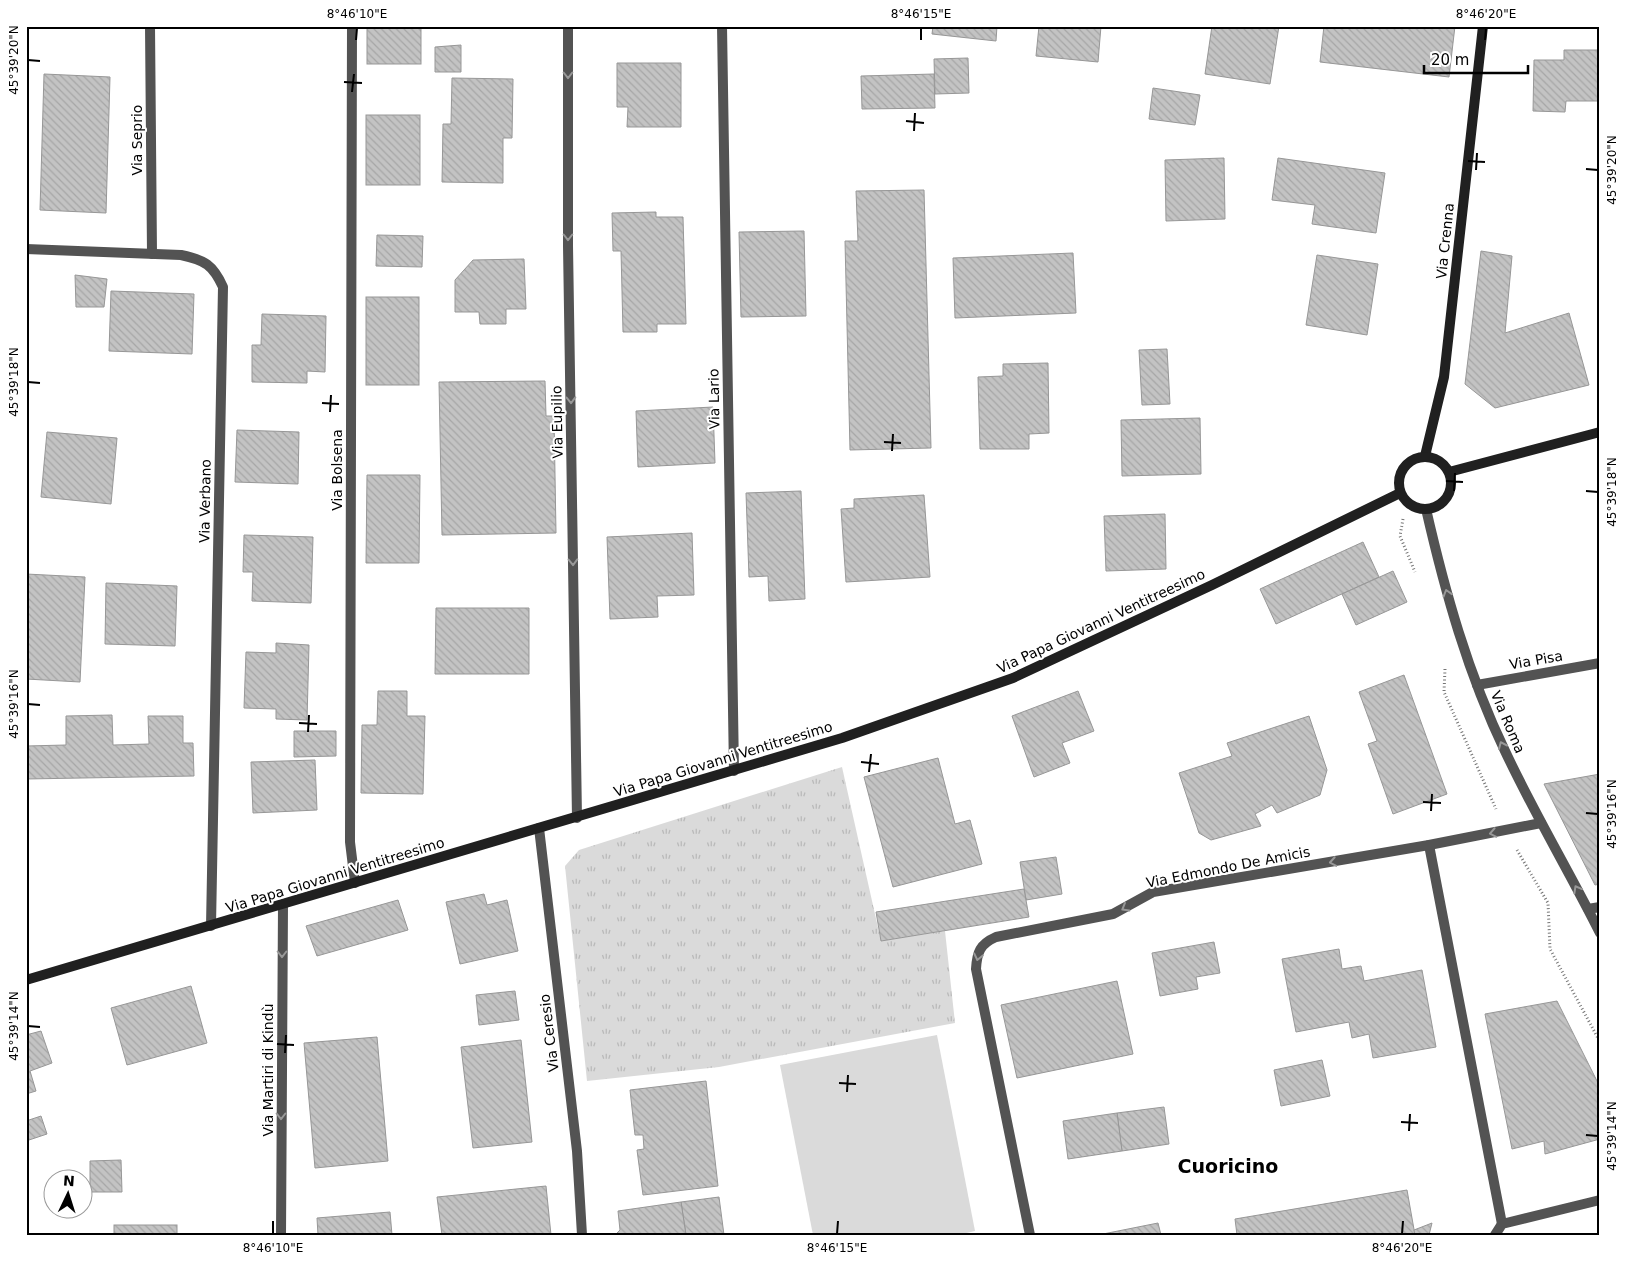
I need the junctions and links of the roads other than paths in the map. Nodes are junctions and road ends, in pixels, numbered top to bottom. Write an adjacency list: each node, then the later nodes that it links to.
1 (150, 26): 7 (street, Via Seprio)
2 (352, 26): 20 (street, Via Bolsena)
3 (568, 26): 16 (street, Via Eupilio, one-way to 16)
4 (722, 26): 15 (street, Via Lario)
5 (1482, 26): 9 (street, Via Crenna)
6 (26, 249): 7 (street, Via Verbano)
7 (152, 254): 24 (street, Via Verbano)
8 (1600, 432): 10 (street)
9 (1425, 456): 10 (street); 11 (street)
10 (1449, 472): 12 (street)
11 (1400, 492): 12 (street); 15 (street, Via Papa Giovanni Ventitreesimo)
12 (1426, 509): 14 (street, Via Roma, one-way to 12)
13 (1600, 663): 14 (street, Via Pisa)
14 (1477, 685): 17 (street, Via Roma, one-way to 14)
15 (734, 770): 16 (street, Via Papa Giovanni Ventitreesimo)
16 (577, 818): 18 (street, Via Papa Giovanni Ventitreesimo)
17 (1541, 823): 19 (street, Via Edmondo De Amicis, one-way to 19); 23 (street, Via Roma, one-way to 17)
18 (539, 828): 20 (street, Via Papa Giovanni Ventitreesimo); 30 (street, Via Ceresio)
19 (1429, 845): 28 (street); 31 (street, Via Edmondo De Amicis, one-way to 31)
20 (355, 883): 21 (street, Via Papa Giovanni Ventitreesimo)
21 (283, 905): 24 (street, Via Papa Giovanni Ventitreesimo); 29 (street, Via Martiri di Kindù, one-way to 29)
22 (1600, 907): 23 (street)
23 (1588, 909): 25 (street, Via Roma)
24 (211, 926): 26 (street, Via Papa Giovanni Ventitreesimo)
25 (1600, 932)
26 (26, 980)
27 (1600, 1200): 28 (street)
28 (1502, 1224): 32 (street)
29 (281, 1235)
30 (582, 1235)
31 (1030, 1235)
32 (1494, 1235)

